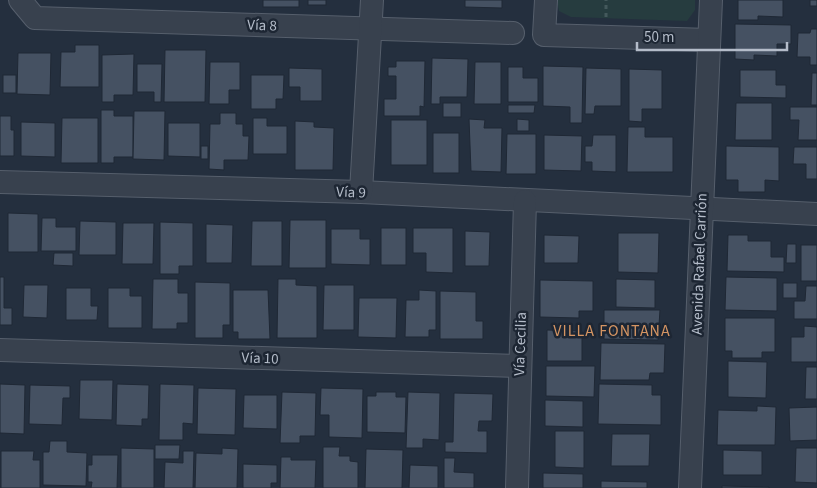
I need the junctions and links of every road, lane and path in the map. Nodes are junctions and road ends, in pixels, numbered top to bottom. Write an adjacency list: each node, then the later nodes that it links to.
1 (20, 0): 5 (street, Vía 8)
2 (372, 0): 5 (street)
3 (546, 0): 7 (street)
4 (711, 0): 7 (street, Avenida Rafael Carrión)
5 (370, 28): 6 (street, Vía 8); 9 (street)
6 (513, 33)
7 (709, 40): 11 (street, Avenida Rafael Carrión)
8 (0, 182): 9 (street, Vía 9)
9 (361, 192): 10 (street, Vía 9)
10 (525, 201): 11 (street, Vía 9); 14 (street, Vía Cecilia)
11 (701, 208): 12 (street, Vía 9); 16 (street, Avenida Rafael Carrión)
12 (817, 214)
13 (0, 350): 14 (street, Vía 10)
14 (519, 366): 15 (street, Vía Cecilia)
15 (517, 488)
16 (690, 488)

